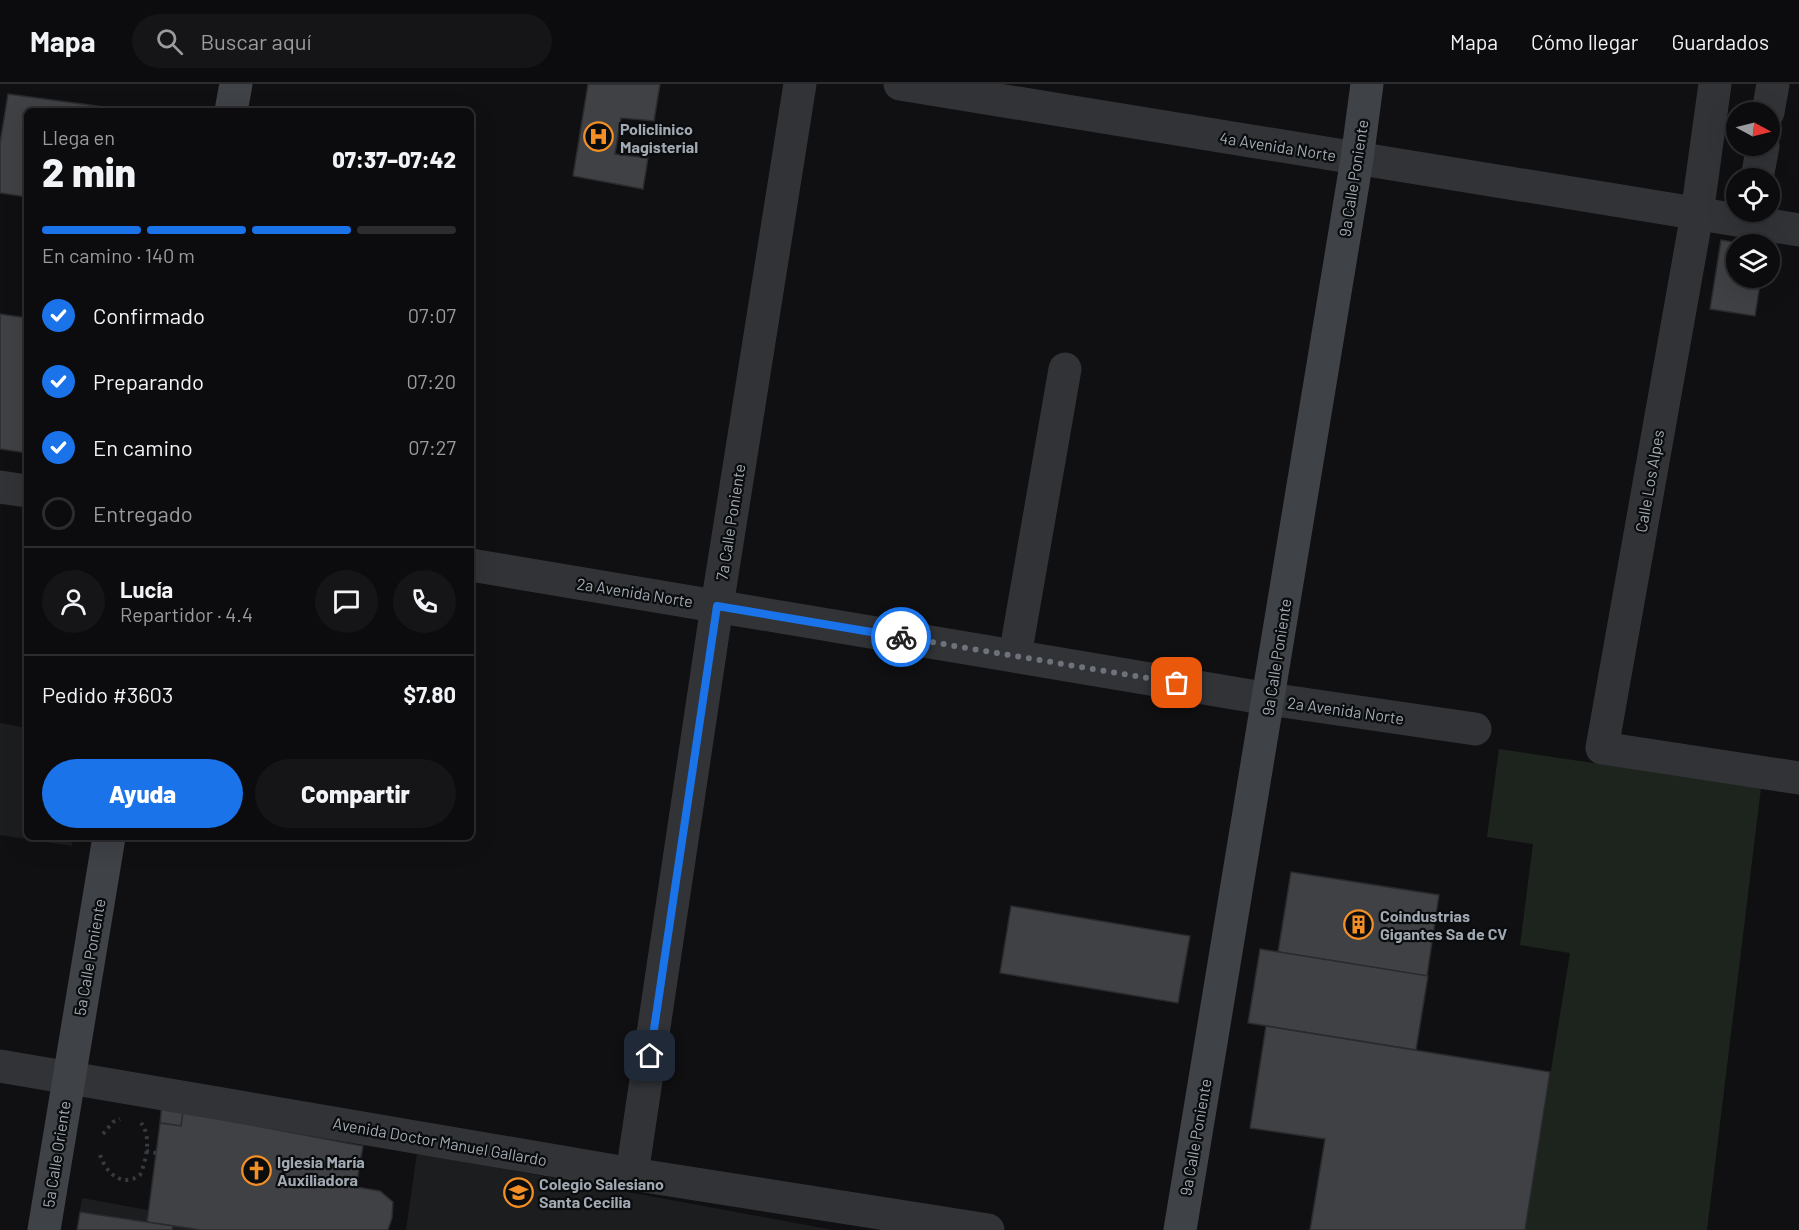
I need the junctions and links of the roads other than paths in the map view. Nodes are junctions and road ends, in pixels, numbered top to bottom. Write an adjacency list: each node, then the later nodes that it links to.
1 (236, 84): 8 (main road)
2 (800, 84): 18 (street, 7a Calle Poniente)
3 (900, 84): 9 (street, 4a Avenida Norte)
4 (1367, 84): 9 (main road, 9a Calle Poniente)
5 (1716, 84): 10 (street, Calle Los Alpes)
6 (1773, 84): 7 (street)
7 (1770, 102)
8 (232, 108)
9 (1357, 159): 10 (street, 4a Avenida Norte); 20 (main road, 9a Calle Poniente)
10 (1697, 214): 11 (street, 4a Avenida Norte); 22 (street, Calle Los Alpes)
11 (1726, 216)
12 (1769, 222): 13 (street, 4a Avenida Norte)
13 (1799, 230)
14 (1065, 369): 19 (street)
15 (0, 487): 16 (street)
16 (24, 491)
17 (474, 565): 18 (street, 2a Avenida Norte)
18 (717, 606): 19 (street, 2a Avenida Norte); 26 (street, 7a Calle Poniente)
19 (1015, 656): 20 (street, 2a Avenida Norte)
20 (1269, 699): 21 (street, 2a Avenida Norte); 29 (main road, 9a Calle Poniente)
21 (1475, 729)
22 (1799, 778)
23 (108, 840): 25 (main road, 5a Calle Poniente)
24 (0, 1066): 25 (street, Avenida Doctor Manuel Gallardo)
25 (68, 1078): 26 (street, Avenida Doctor Manuel Gallardo); 27 (main road, 5a Calle Oriente)
26 (632, 1174): 28 (street, Avenida Doctor Manuel Gallardo)
27 (44, 1230)
28 (988, 1230)
29 (1180, 1230)

